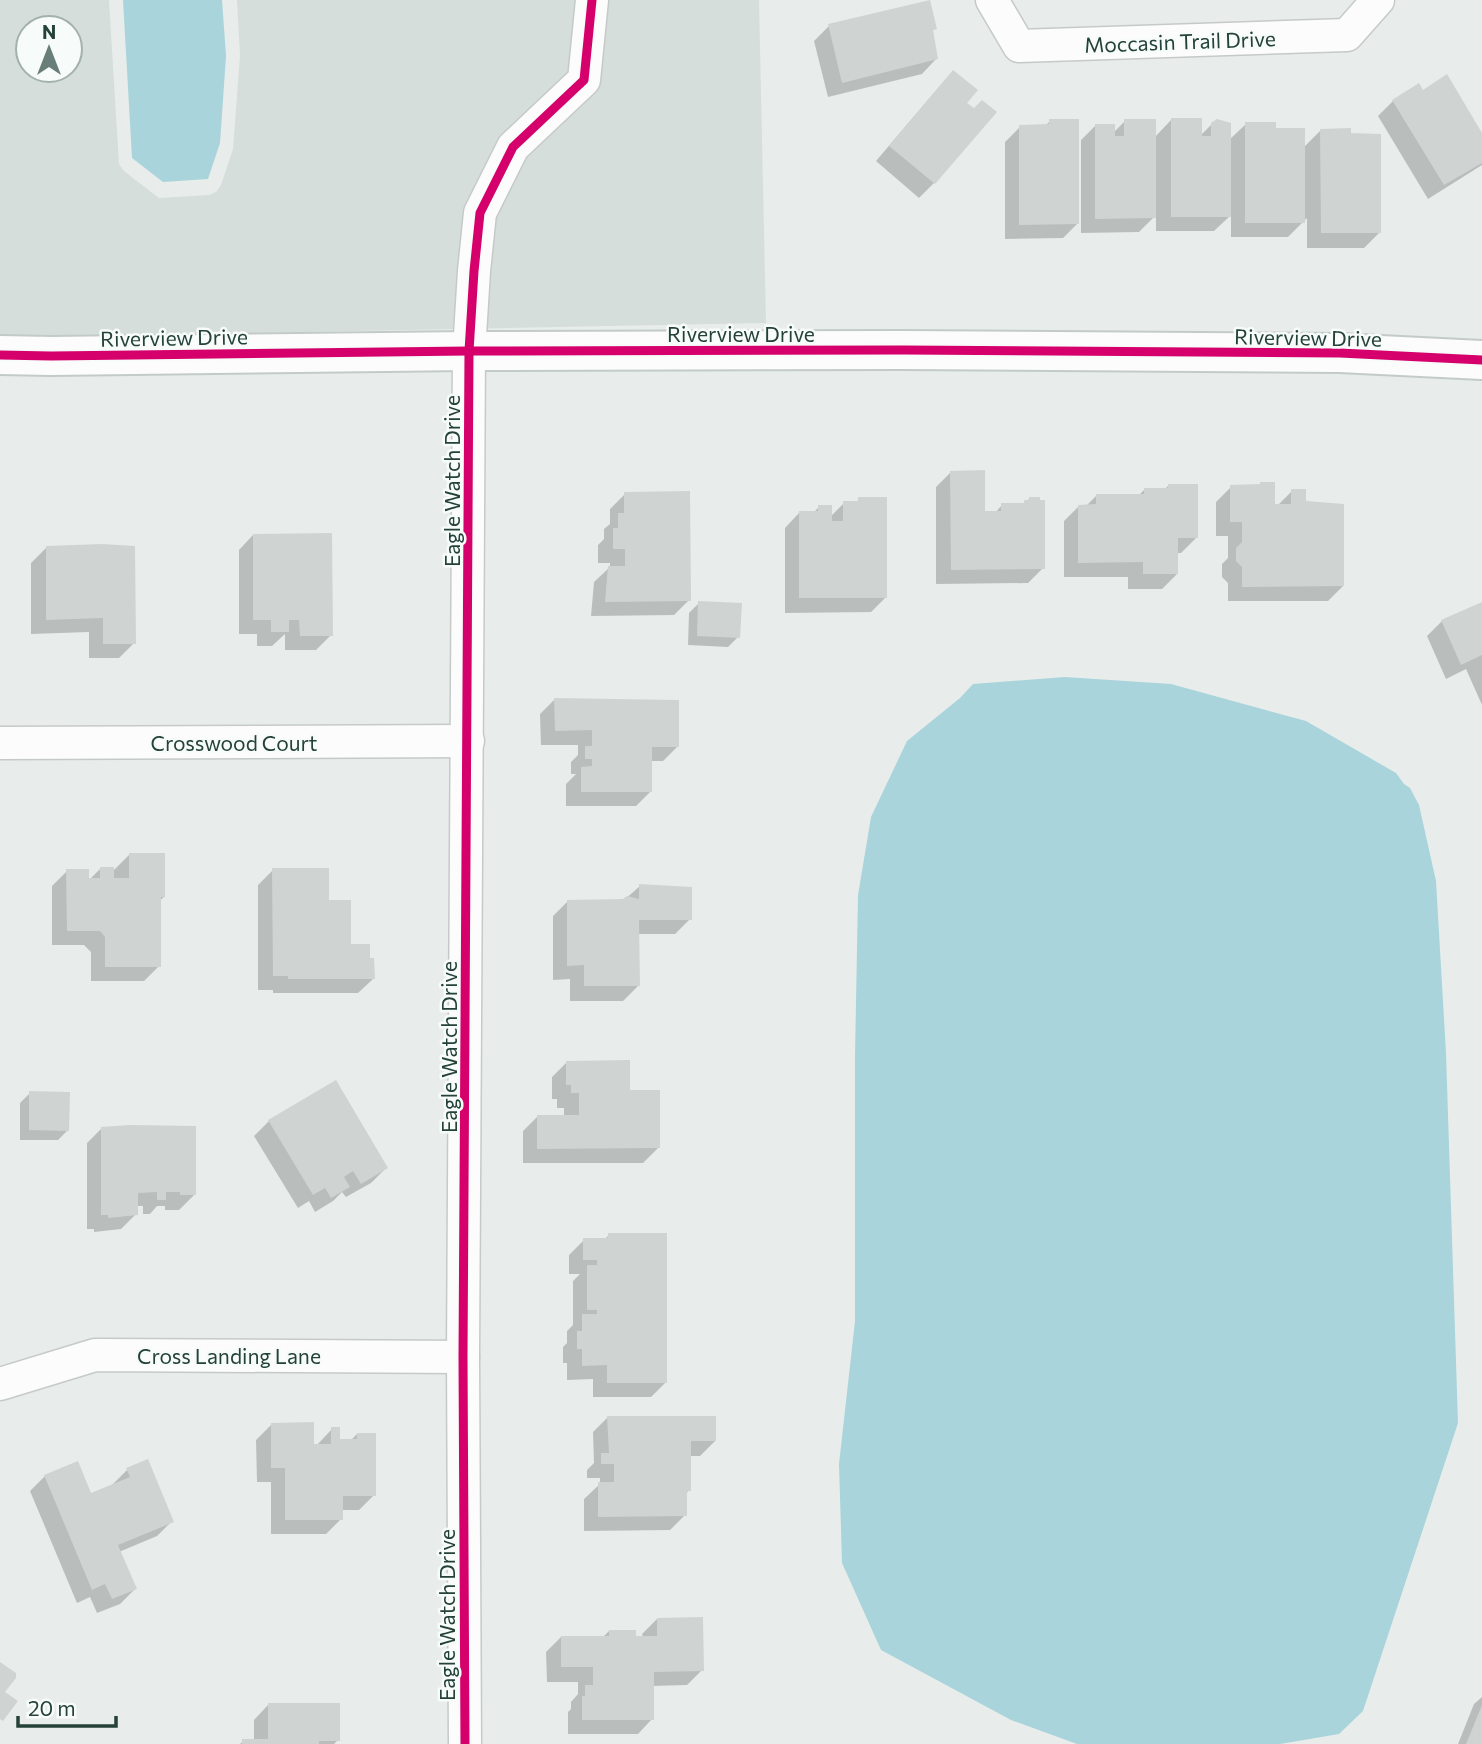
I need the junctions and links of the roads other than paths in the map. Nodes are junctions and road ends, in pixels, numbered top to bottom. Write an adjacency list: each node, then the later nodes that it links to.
1 (592, 0): 4 (street, Eagle Watch Drive)
2 (992, 0): 3 (street, Moccasin Trail Drive)
3 (1378, 0)
4 (470, 351): 5 (street, Riverview Drive); 6 (street, Riverview Drive); 7 (street, Eagle Watch Drive)
5 (0, 355)
6 (1482, 360)
7 (468, 741): 8 (street, Crosswood Court); 9 (street, Eagle Watch Drive)
8 (0, 743)
9 (463, 1357): 10 (street, Cross Landing Lane); 11 (street, Eagle Watch Drive)
10 (0, 1384)
11 (465, 1744)

